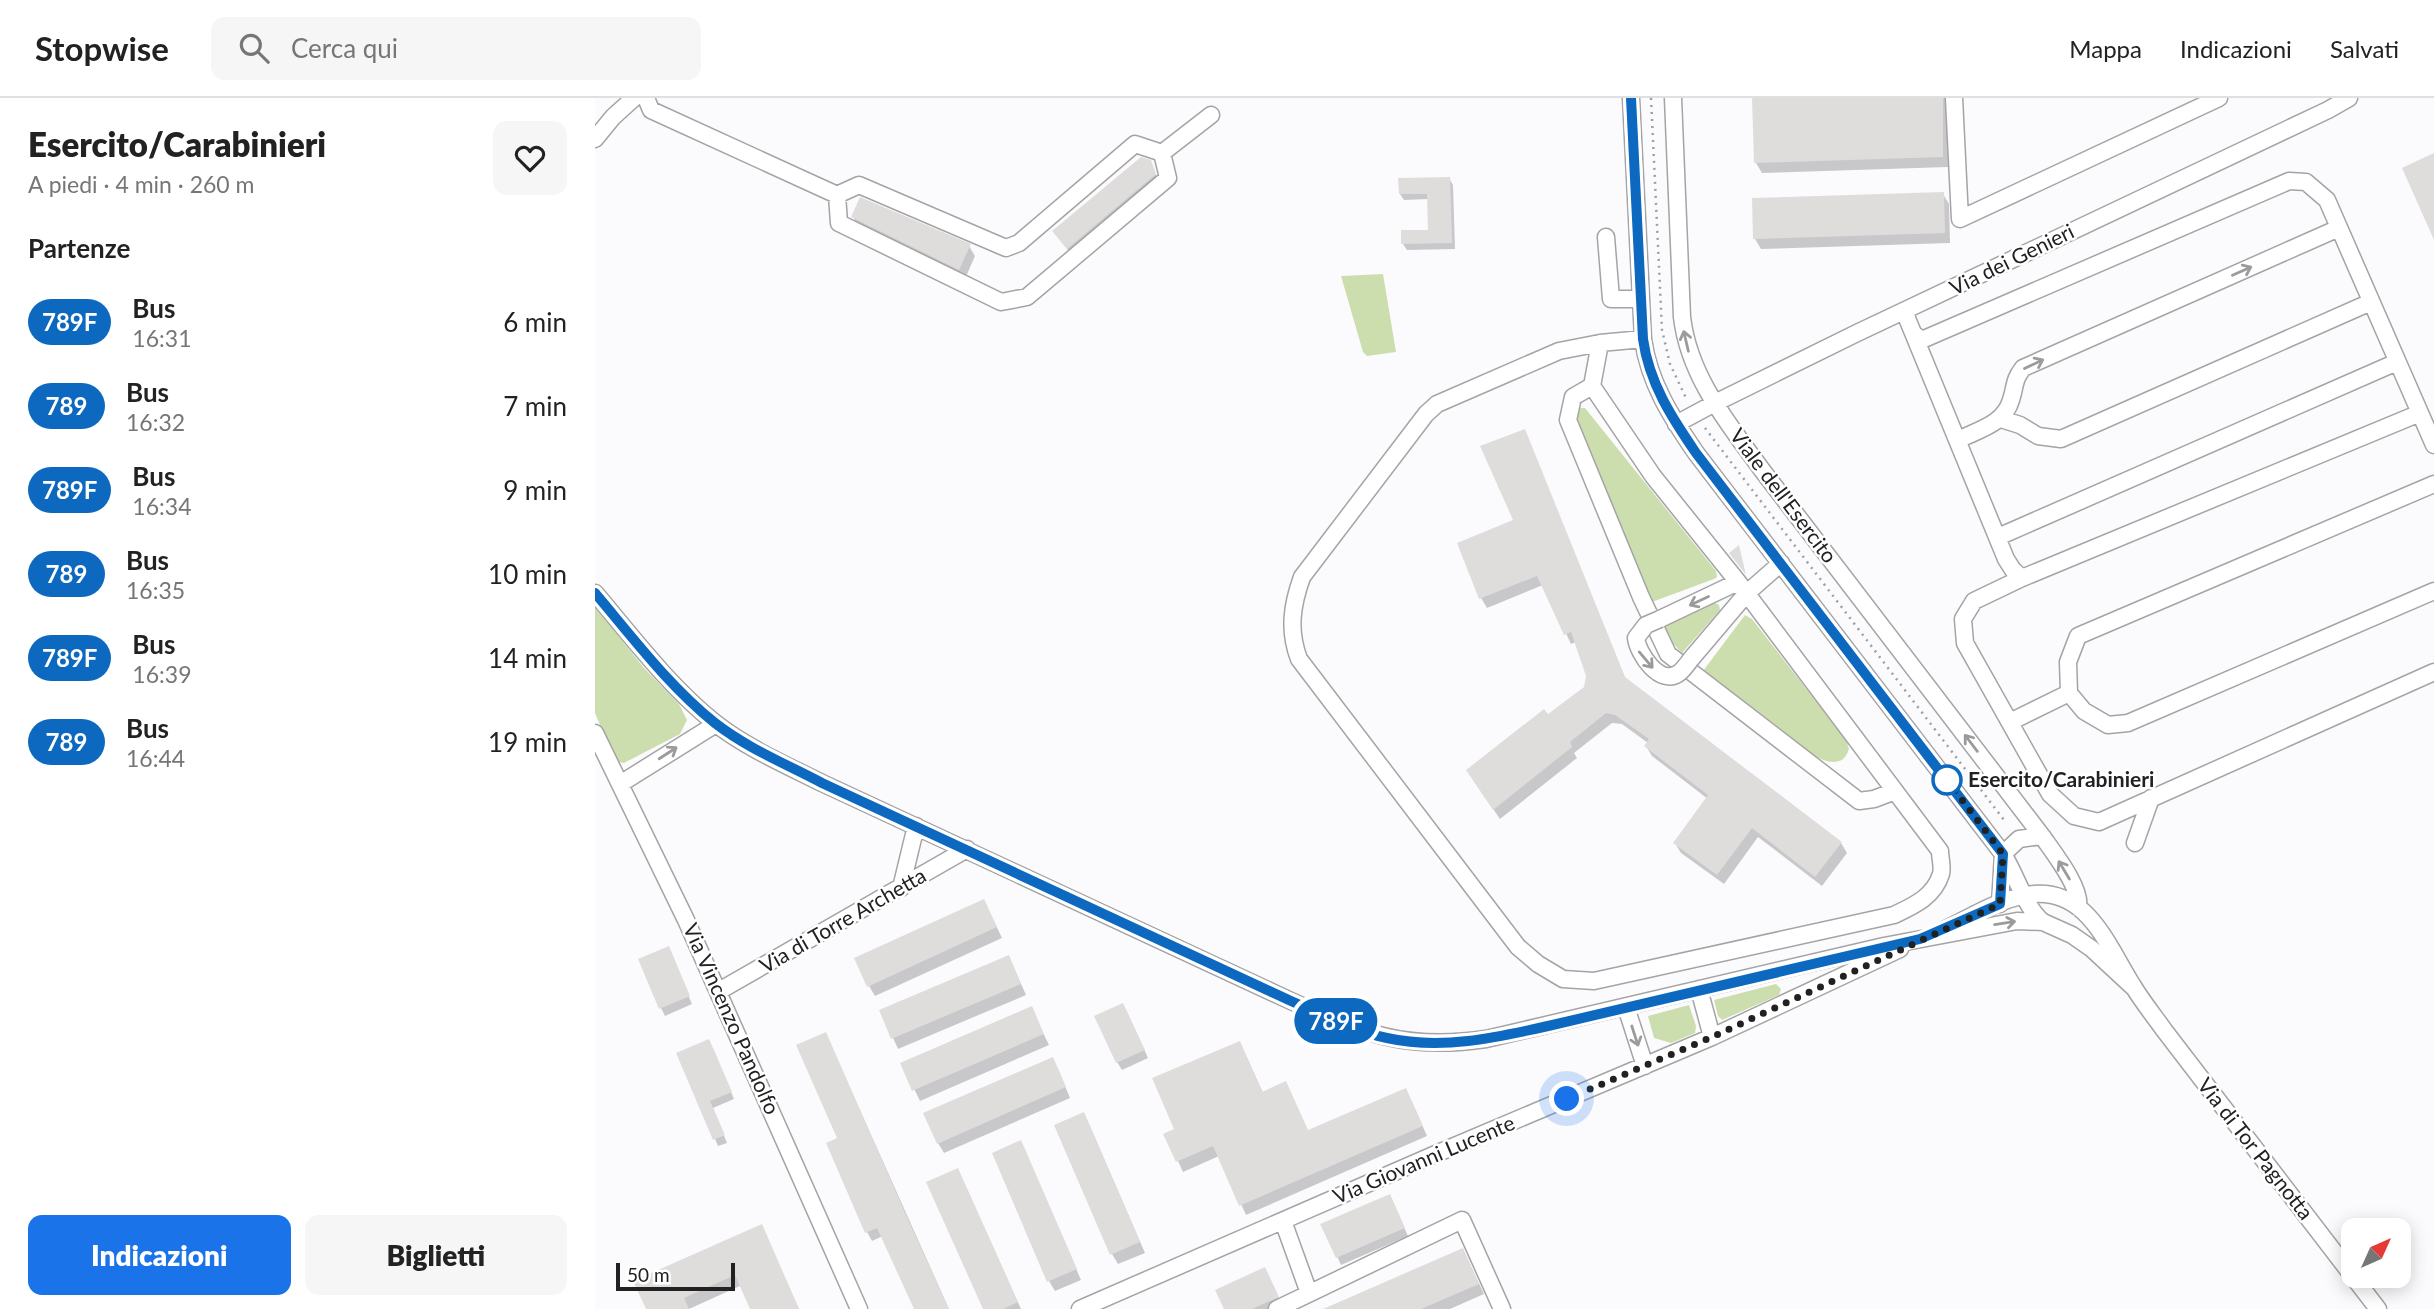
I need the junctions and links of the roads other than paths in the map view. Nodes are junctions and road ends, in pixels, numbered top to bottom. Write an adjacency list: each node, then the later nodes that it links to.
1 (634, 98): 9 (street)
2 (646, 98): 11 (street)
3 (1631, 98): 14 (street, Viale dell'Esercito)
4 (1673, 98): 22 (street, Viale dell'Esercito, one-way to 4)
5 (1954, 98): 6 (street)
6 (2219, 98)
7 (2349, 98): 16 (street, Via dei Genieri)
8 (1211, 115): 10 (street)
9 (595, 139)
10 (1162, 153): 11 (street); 11 (street)
11 (837, 195)
12 (2339, 228): 15 (street); 17 (street); 24 (street, one-way to 12)
13 (1606, 237): 14 (street)
14 (1640, 299): 18 (street, Viale dell'Esercito)
15 (2371, 302): 20 (street); 24 (street)
16 (1904, 311): 17 (street); 22 (street, Via dei Genieri)
17 (1914, 334): 26 (street)
18 (1643, 339): 19 (street); 25 (street, Viale dell'Esercito)
19 (1600, 343): 21 (street); 41 (street)
20 (2397, 362): 23 (street); 29 (street)
21 (1592, 386): 32 (street); 41 (street)
22 (1714, 403): 25 (street, Via dei Genieri); 44 (street, Viale dell'Esercito, one-way to 22)
23 (2420, 413): 27 (street); 31 (street)
24 (2001, 419): 26 (street)
25 (1676, 424): 30 (street, Viale dell'Esercito)
26 (1958, 440): 29 (street)
27 (2434, 445)
28 (2434, 484): 36 (street)
29 (1998, 537): 31 (street)
30 (1781, 563): 32 (street); 47 (street, Viale dell'Esercito)
31 (2022, 578): 37 (street)
32 (1742, 588): 32 (street, one-way to 32, bridge); 41 (street)
33 (2434, 591): 36 (street)
34 (595, 593): 38 (street, Via di Tor Pagnotta)
35 (2434, 673): 42 (street)
36 (2069, 693): 37 (street)
37 (2010, 722): 42 (street)
38 (716, 724): 40 (street, one-way to 38); 43 (street, Via di Tor Pagnotta)
39 (595, 733): 40 (street, Via Vincenzo Pandolfo)
40 (621, 784): 56 (street, Via Vincenzo Pandolfo)
41 (1895, 790)
42 (2151, 798): 45 (street)
43 (916, 826): 46 (street, Via di Tor Pagnotta); 48 (street)
44 (2042, 836): 47 (street); 51 (street, Viale dell'Esercito, one-way to 44)
45 (2135, 844)
46 (967, 849): 48 (street, Via di Torre Archetta); 57 (street, Via di Tor Pagnotta)
47 (2003, 854): 49 (street, Viale dell'Esercito); 50 (street)
48 (901, 888): 56 (street, Via di Torre Archetta)
49 (2025, 895): 50 (street, Via di Tor Pagnotta); 51 (street, Via di Tor Pagnotta); 52 (street, Viale dell'Esercito)
50 (2000, 904): 53 (street, Via di Tor Pagnotta)
51 (2078, 907): 52 (street); 54 (street, Via di Tor Pagnotta)
52 (2043, 922): 53 (street, Via di Tor Pagnotta, one-way to 52); 54 (street, Via di Tor Pagnotta)
53 (1920, 939): 55 (street, Via di Tor Pagnotta); 58 (street, Via Giovanni Lucente)
54 (2134, 988): 67 (street, Via di Tor Pagnotta)
55 (1699, 989): 57 (street, Via di Tor Pagnotta); 58 (street)
56 (719, 991): 63 (street, Via Vincenzo Pandolfo)
57 (1626, 1007): 59 (street, one-way to 59)
58 (1712, 1037): 59 (street, Via Giovanni Lucente)
59 (1645, 1066): 60 (street, Via Giovanni Lucente)
60 (1283, 1221): 61 (street); 62 (street, Via Giovanni Lucente)
61 (1301, 1301): 65 (street); 66 (street)
62 (1098, 1306): 64 (street, Via Giovanni Lucente)
63 (859, 1309)
64 (1080, 1309)
65 (1277, 1309)
66 (1502, 1309)
67 (2378, 1309)

